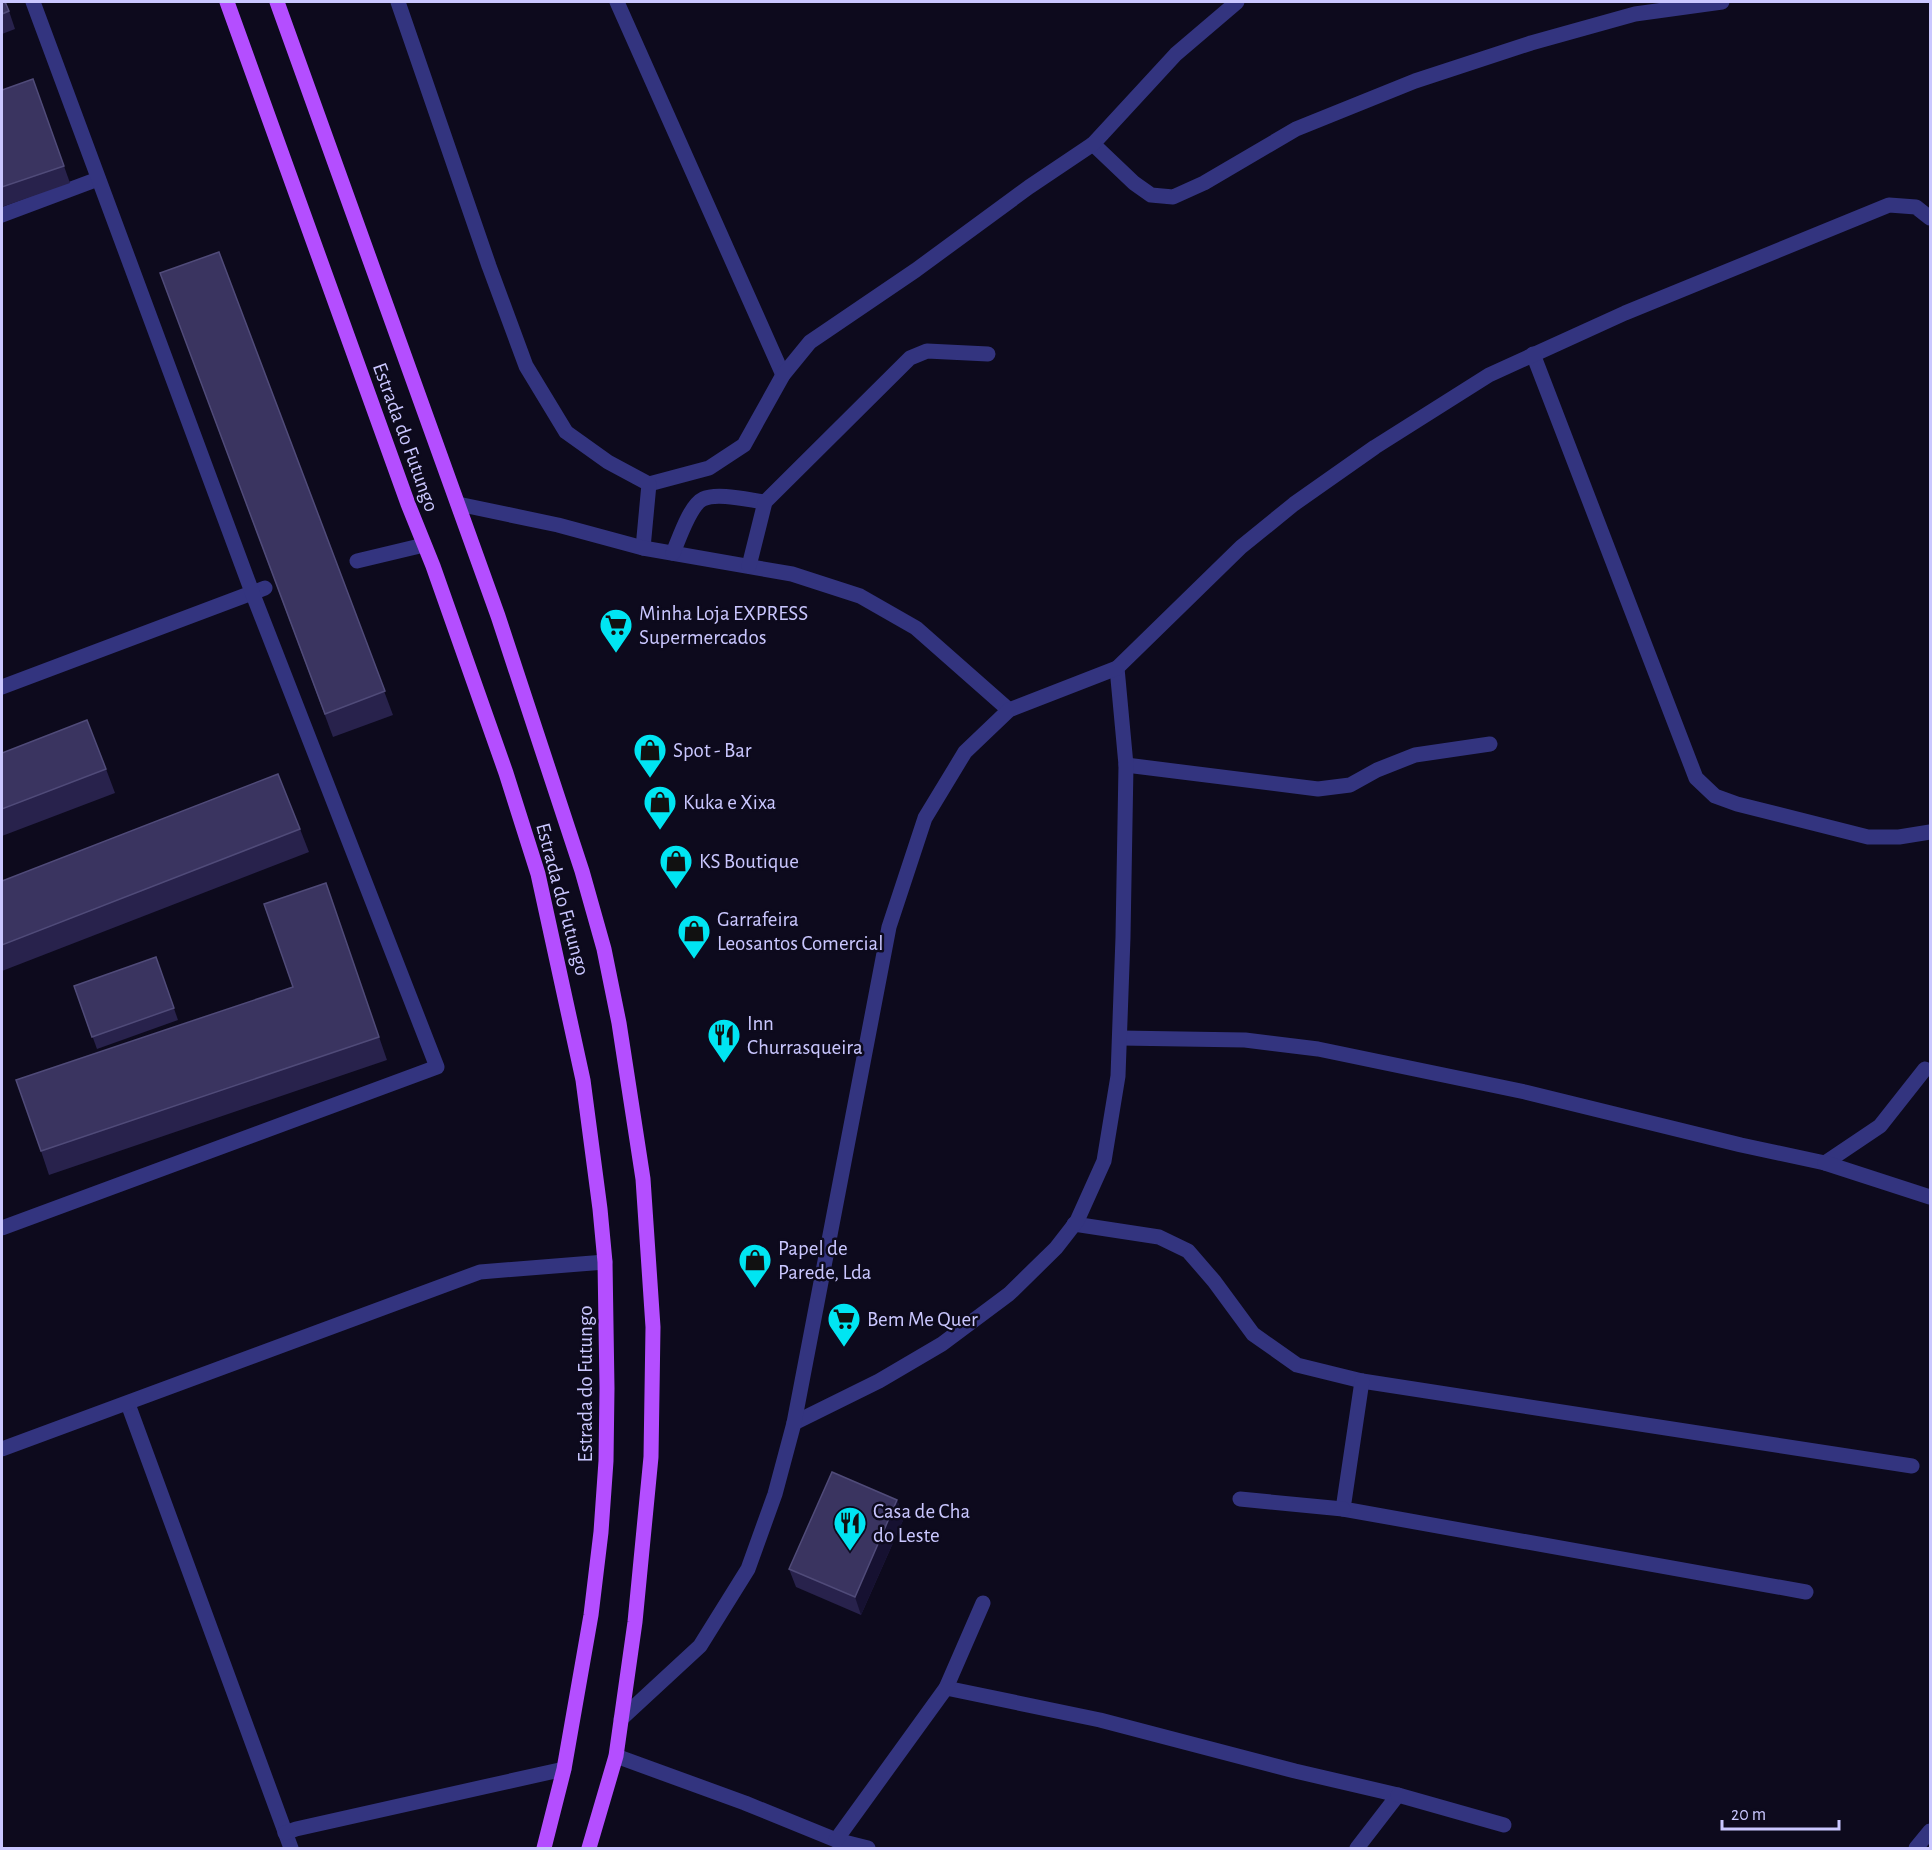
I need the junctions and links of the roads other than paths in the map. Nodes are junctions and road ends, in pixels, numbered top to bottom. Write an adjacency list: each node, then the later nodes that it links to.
1 (33, 2): 9 (street)
2 (227, 2): 18 (main road, Estrada do Futungo)
3 (277, 2): 17 (main road, Estrada do Futungo)
4 (398, 2): 15 (street)
5 (617, 2): 14 (street)
6 (1237, 2): 8 (street)
7 (1722, 2): 8 (street)
8 (1093, 144): 14 (street)
9 (98, 179): 10 (street); 23 (street)
10 (2, 215)
11 (1930, 218): 13 (street)
12 (988, 354): 16 (street)
13 (1533, 354): 24 (street); 29 (street)
14 (783, 375): 15 (street)
15 (649, 484): 19 (street)
16 (765, 502): 20 (street); 22 (street)
17 (458, 504): 19 (street); 47 (main road, Estrada do Futungo)
18 (424, 545): 21 (street); 36 (main road, Estrada do Futungo)
19 (643, 548): 20 (street)
20 (674, 553): 22 (street)
21 (357, 561)
22 (749, 566): 26 (street)
23 (258, 590): 25 (street); 35 (street)
24 (1117, 668): 26 (street); 28 (street)
25 (2, 687)
26 (1009, 710): 39 (street)
27 (1490, 744): 28 (street)
28 (1126, 765): 30 (street)
29 (1930, 832)
30 (1120, 1038): 32 (street); 34 (street)
31 (1925, 1069): 32 (street)
32 (1825, 1163): 33 (street)
33 (1930, 1197)
34 (1074, 1224): 37 (street); 39 (street)
35 (2, 1228)
36 (605, 1262): 38 (street); 49 (main road, Estrada do Futungo)
37 (1362, 1382): 41 (street); 43 (street)
38 (128, 1404): 40 (street); 53 (street)
39 (794, 1423): 47 (street)
40 (2, 1449)
41 (1912, 1466)
42 (1240, 1499): 43 (street)
43 (1342, 1509): 44 (street)
44 (1806, 1592)
45 (983, 1603): 46 (street)
46 (946, 1688): 50 (street); 54 (street)
47 (621, 1719): 48 (main road, Estrada do Futungo)
48 (616, 1756): 54 (street); 57 (main road, Estrada do Futungo)
49 (564, 1769): 53 (street); 56 (main road, Estrada do Futungo)
50 (1398, 1795): 51 (street); 59 (street)
51 (1504, 1825)
52 (1930, 1831): 60 (street)
53 (285, 1833): 55 (street)
54 (836, 1840): 58 (street)
55 (291, 1848)
56 (544, 1848)
57 (589, 1848)
58 (868, 1848)
59 (1357, 1848)
60 (1916, 1848)

